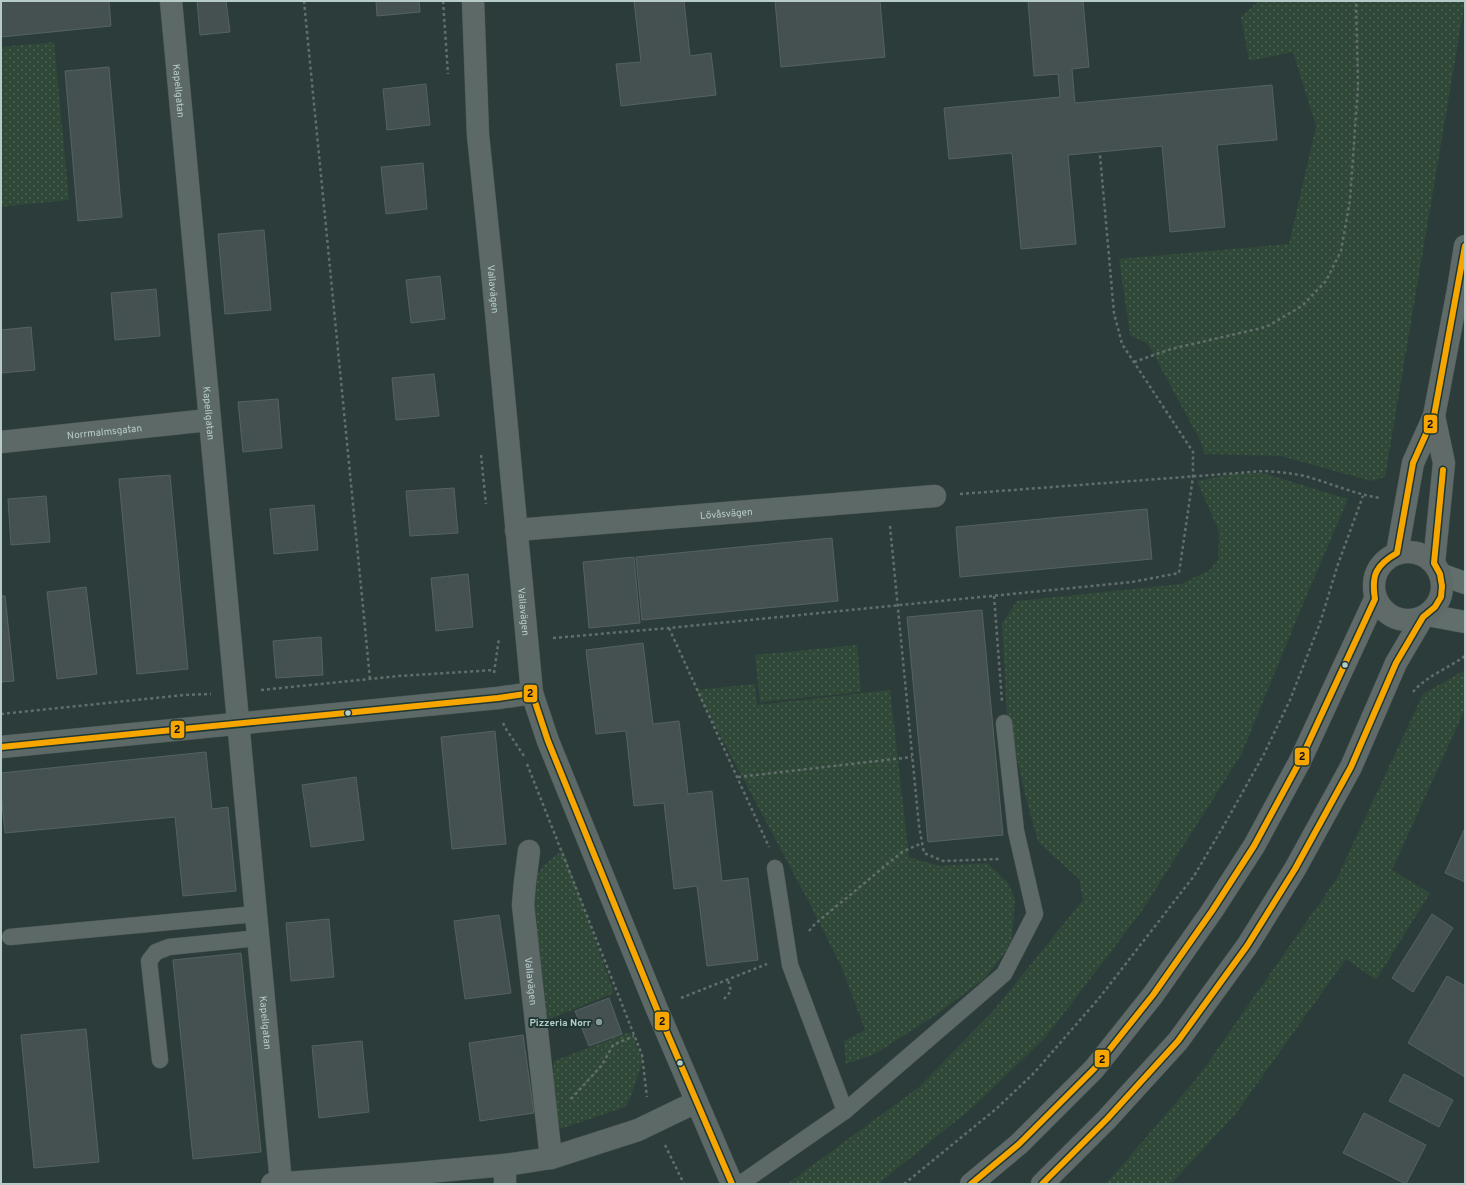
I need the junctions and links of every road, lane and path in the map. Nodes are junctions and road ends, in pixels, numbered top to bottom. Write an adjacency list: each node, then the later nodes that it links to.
1 (171, 1): 9 (street, Kapellgatan)
2 (304, 1): 26 (path)
3 (473, 1): 14 (street, Vallavägen)
4 (1356, 1): 7 (path)
5 (1100, 155): 7 (path)
6 (1465, 246): 8 (main road)
7 (1134, 362): 11 (path)
8 (1434, 416): 15 (main road); 16 (main road)
9 (209, 420): 10 (street, Norrmalmsgatan); 29 (street, Kapellgatan)
10 (1, 442)
11 (1193, 477): 12 (path); 18 (path); 51 (path)
12 (935, 496): 13 (street, Lövåsvägen)
13 (887, 500): 14 (street, Lövåsvägen); 20 (path)
14 (516, 530): 24 (street, Vallavägen)
15 (1397, 553): 16 (main road); 19 (main road)
16 (1437, 569): 17 (street); 21 (main road)
17 (1465, 583)
18 (994, 596): 20 (path); 28 (path)
19 (1375, 599): 21 (main road); 52 (main road)
20 (898, 606): 23 (path); 31 (path)
21 (1425, 616): 22 (street); 53 (main road)
22 (1465, 622)
23 (669, 628): 24 (path); 32 (path)
24 (527, 640): 25 (path); 27 (street, Vallavägen)
25 (498, 642)
26 (370, 679)
27 (532, 694): 29 (street); 43 (street, Vallavägen)
28 (1004, 723): 34 (lane)
29 (238, 724): 30 (street); 36 (street, Kapellgatan)
30 (1, 747)
31 (912, 757): 32 (path); 34 (path)
32 (738, 777): 35 (path)
33 (529, 851): 45 (street, Vallavägen)
34 (1022, 858): 44 (lane)
35 (775, 868): 44 (lane)
36 (256, 914): 37 (lane); 38 (street, Kapellgatan)
37 (10, 937)
38 (258, 938): 42 (lane); 48 (street, Kapellgatan)
39 (728, 980): 40 (path)
40 (724, 999)
41 (634, 1036): 45 (path)
42 (160, 1060)
43 (696, 1102): 46 (street); 49 (street, Vallavägen)
44 (845, 1111): 50 (lane)
45 (547, 1125): 46 (street, Vallavägen)
46 (551, 1158): 47 (street)
47 (505, 1174): 48 (street)
48 (276, 1184)
49 (732, 1184)
50 (740, 1184)
51 (904, 1184)
52 (971, 1184)
53 (1042, 1184)

